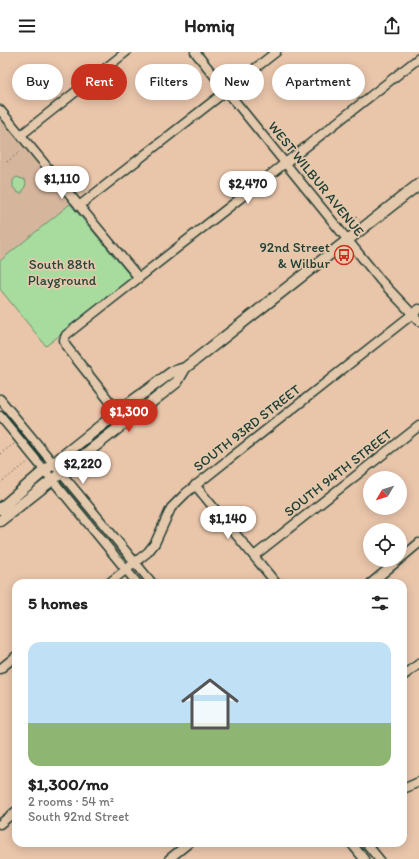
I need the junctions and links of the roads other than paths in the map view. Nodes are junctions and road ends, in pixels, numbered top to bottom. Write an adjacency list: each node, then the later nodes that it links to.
1 (126, 52): 10 (street)
2 (195, 52): 6 (street, WEST WILBUR AVENUE)
3 (276, 52): 5 (street)
4 (419, 58): 11 (street)
5 (261, 64)
6 (210, 71)
7 (214, 100): 13 (street)
8 (234, 100): 11 (street, WEST WILBUR AVENUE)
9 (0, 110): 10 (street)
10 (21, 135): 13 (street)
11 (286, 163): 14 (street, WEST WILBUR AVENUE); 15 (street)
12 (419, 184): 14 (main road)
13 (79, 206): 15 (street)
14 (348, 240): 16 (street, WEST WILBUR AVENUE); 18 (main road)
15 (139, 278): 20 (street)
16 (416, 311): 17 (street, WEST WILBUR AVENUE); 28 (street, SOUTH 93RD STREET)
17 (419, 321)
18 (185, 368): 20 (main road); 22 (main road)
19 (0, 399): 24 (street)
20 (119, 412): 22 (street); 26 (main road)
21 (0, 416): 25 (street)
22 (126, 422): 27 (main road)
23 (419, 426): 35 (street, SOUTH 94TH STREET)
24 (28, 433): 25 (street); 26 (street)
25 (17, 442): 26 (street)
26 (49, 467): 27 (street); 30 (main road)
27 (57, 476): 29 (street); 31 (street); 32 (main road)
28 (196, 485): 35 (street); 36 (street, SOUTH 93RD STREET)
29 (89, 507): 31 (street); 36 (street)
30 (0, 509)
31 (81, 513): 38 (street)
32 (0, 521)
33 (419, 543): 34 (street)
34 (407, 553)
35 (254, 556): 42 (street)
36 (135, 562): 38 (street, SOUTH 93RD STREET); 41 (street)
37 (390, 567): 43 (street)
38 (127, 570): 39 (street, SOUTH 93RD STREET); 40 (street)
39 (115, 579)
40 (134, 579)
41 (149, 579)
42 (273, 579)
43 (376, 579)
44 (12, 659): 46 (street)
45 (419, 664): 47 (street)
46 (0, 669)
47 (407, 673)
48 (419, 782): 49 (street)
49 (407, 787)
50 (12, 814): 51 (street)
51 (0, 824)
52 (185, 847): 55 (street)
53 (354, 847): 56 (street)
54 (369, 847): 57 (street)
55 (169, 859)
56 (364, 859)
57 (379, 859)

